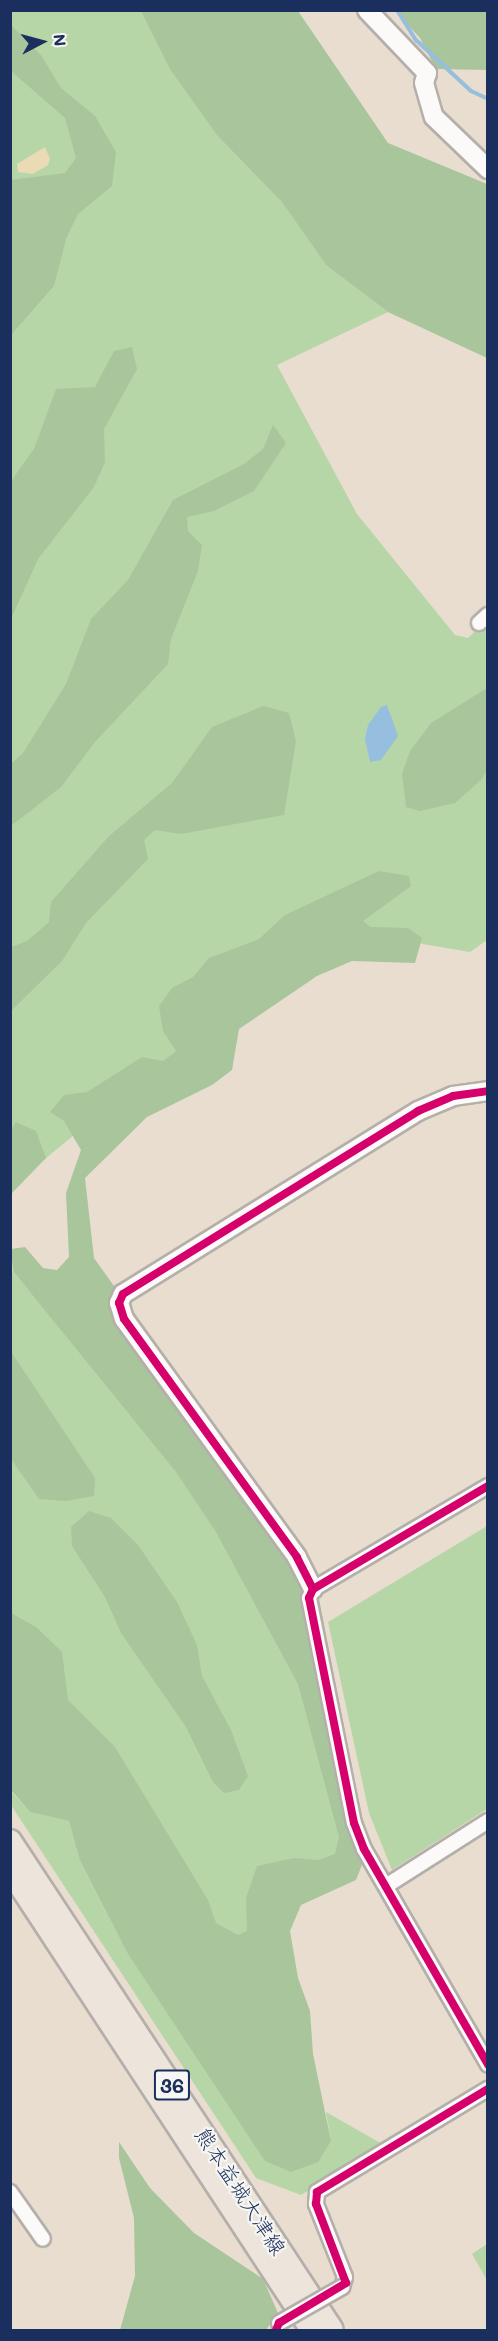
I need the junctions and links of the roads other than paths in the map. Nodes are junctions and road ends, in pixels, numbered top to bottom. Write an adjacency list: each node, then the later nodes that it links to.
1 (367, 10): 2 (street)
2 (488, 169)
3 (488, 1091): 5 (street)
4 (488, 1486): 5 (street)
5 (313, 1589): 9 (street)
6 (488, 1821): 9 (street)
7 (10, 1841): 16 (main road, 熊本益城大津線 / 36)
8 (10, 1870): 15 (main road, 熊本益城大津線 / 36)
9 (386, 1886): 10 (street)
10 (488, 2065)
11 (488, 2089): 14 (street, bridge)
12 (10, 2192): 13 (street)
13 (43, 2240)
14 (277, 2327)
15 (312, 2331)
16 (332, 2331)

